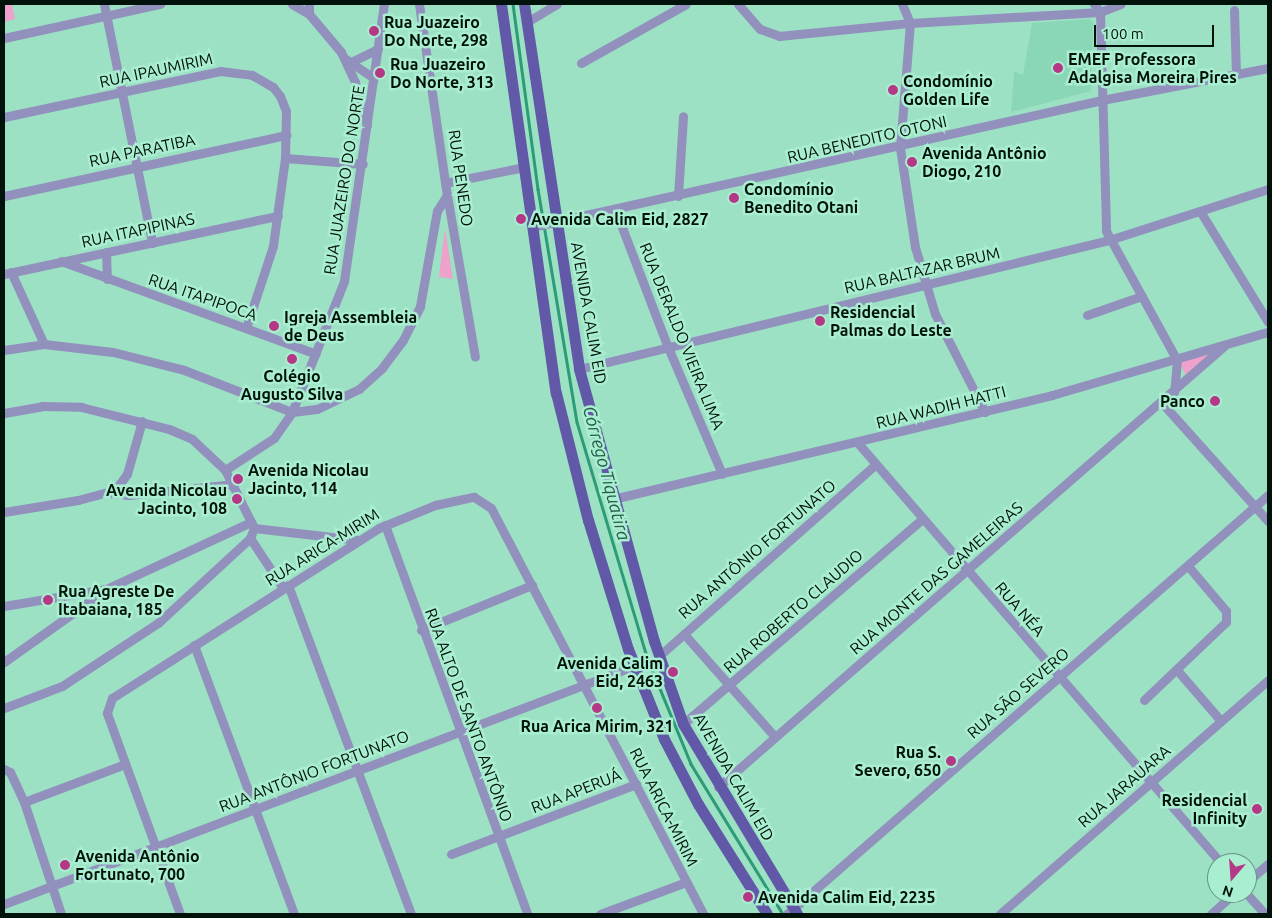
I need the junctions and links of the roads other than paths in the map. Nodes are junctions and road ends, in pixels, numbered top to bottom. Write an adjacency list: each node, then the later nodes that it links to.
1 (104, 4): 18 (street)
2 (160, 4): 18 (street)
3 (292, 4): 17 (street)
4 (309, 4): 17 (street)
5 (384, 4): 22 (street, RUA JUAZEIRO DO NORTE)
6 (419, 4): 41 (street, RUA PENEDO)
7 (501, 4): 40 (main road)
8 (524, 4): 19 (main road, AVENIDA CALIM EID)
9 (557, 4): 19 (street)
10 (686, 4): 24 (street)
11 (738, 4): 20 (street)
12 (902, 4): 20 (street)
13 (1094, 4): 16 (street)
14 (1121, 4): 16 (street)
15 (1234, 10): 26 (street)
16 (1100, 12): 20 (street); 31 (street)
17 (309, 14): 23 (street)
18 (107, 15): 21 (street); 30 (street)
19 (527, 22): 49 (main road, AVENIDA CALIM EID)
20 (910, 23): 36 (street)
21 (4, 38)
22 (378, 49): 23 (street); 27 (street, RUA JUAZEIRO DO NORTE)
23 (347, 60): 27 (street); 28 (street)
24 (581, 63)
25 (1268, 68): 26 (street, RUA BENEDITO OTONI)
26 (1236, 75): 31 (street, RUA BENEDITO OTONI)
27 (374, 78): 29 (street, RUA JUAZEIRO DO NORTE)
28 (355, 82): 29 (street); 34 (street)
29 (373, 90): 34 (street, RUA JUAZEIRO DO NORTE)
30 (121, 93): 33 (street, RUA IPAUMIRIM); 35 (street, RUA IPAUMIRIM); 39 (street)
31 (1102, 100): 36 (street, RUA BENEDITO OTONI); 51 (street)
32 (683, 116): 45 (street)
33 (4, 117)
34 (368, 130): 38 (street, RUA JUAZEIRO DO NORTE)
35 (286, 135): 37 (street, RUA IPAUMIRIM); 39 (street, RUA PARATIBA)
36 (900, 148): 45 (street, RUA BENEDITO OTONI); 57 (street)
37 (285, 158): 38 (street); 48 (street, RUA IPAUMIRIM)
38 (363, 164): 67 (street, RUA JUAZEIRO DO NORTE)
39 (138, 166): 43 (street, RUA PARATIBA); 52 (street)
40 (524, 167): 41 (street); 50 (main road)
41 (445, 183): 44 (street, RUA PENEDO)
42 (1268, 189): 47 (street, RUA BALTAZAR BRUM)
43 (4, 196)
44 (447, 196): 68 (street, RUA PENEDO); 73 (street)
45 (678, 196): 46 (street, RUA BENEDITO OTONI)
46 (615, 209): 49 (street, RUA BENEDITO OTONI); 64 (street, RUA DERALDO VIEIRA LIMA)
47 (1200, 211): 51 (street, RUA BALTAZAR BRUM); 60 (street)
48 (278, 216): 52 (street, RUA ITAPIPINAS); 61 (street, RUA IPAUMIRIM)
49 (553, 223): 50 (street, RUA BENEDITO OTONI); 70 (main road, AVENIDA CALIM EID)
50 (535, 226): 104 (main road)
51 (1109, 240): 57 (street, RUA BALTAZAR BRUM); 58 (street)
52 (152, 243): 53 (street, RUA ITAPIPINAS)
53 (106, 252): 54 (street, RUA ITAPIPINAS); 56 (street)
54 (60, 261): 55 (street, RUA ITAPIPINAS); 56 (street, RUA ITAPIPOCA)
55 (6, 271): 63 (street)
56 (108, 279): 61 (street, RUA ITAPIPOCA)
57 (925, 284): 64 (street, RUA BALTAZAR BRUM); 74 (street)
58 (1142, 296): 59 (street); 69 (street)
59 (1087, 315)
60 (1268, 322)
61 (246, 328): 67 (street, RUA ITAPIPOCA)
62 (1268, 332): 65 (street, RUA WADIH HATTI)
63 (44, 344): 66 (street); 73 (street)
64 (666, 345): 70 (street, RUA BALTAZAR BRUM); 80 (street, RUA DERALDO VIEIRA LIMA)
65 (1225, 346): 69 (street, RUA WADIH HATTI); 71 (street, RUA MONTE DAS GAMELEIRAS)
66 (4, 350)
67 (316, 354): 73 (street, RUA JUAZEIRO DO NORTE)
68 (475, 357)
69 (1177, 360): 71 (street); 74 (street, RUA WADIH HATTI)
70 (579, 369): 84 (main road, AVENIDA CALIM EID)
71 (1174, 392): 72 (street, RUA MONTE DAS GAMELEIRAS)
72 (1162, 403): 85 (street); 94 (street, RUA MONTE DAS GAMELEIRAS)
73 (292, 412): 79 (street, RUA JUAZEIRO DO NORTE)
74 (985, 412): 77 (street, RUA WADIH HATTI)
75 (4, 413): 76 (street)
76 (142, 421): 79 (street); 82 (street)
77 (857, 442): 78 (street, RUA NÉA); 80 (street, RUA WADIH HATTI)
78 (875, 465): 87 (street, RUA NÉA); 100 (street, RUA ANTÔNIO FORTUNATO)
79 (225, 470): 81 (street)
80 (722, 474): 84 (street, RUA WADIH HATTI)
81 (234, 484): 82 (street); 89 (street)
82 (109, 493): 86 (street)
83 (1268, 494): 85 (street, RUA SÃO SEVERO)
84 (617, 498): 102 (main road, AVENIDA CALIM EID)
85 (1255, 506): 88 (street); 93 (street, RUA SÃO SEVERO)
86 (4, 510)
87 (922, 519): 94 (street, RUA NÉA); 109 (street, RUA ROBERTO CLAUDIO)
88 (1268, 521)
89 (253, 525): 91 (street); 92 (street); 97 (street)
90 (385, 525): 92 (street, RUA ARICA-MIRIM); 95 (street, RUA ARICA-MIRIM); 99 (street, RUA ALTO DE SANTO ANTÔNIO)
91 (250, 538): 96 (street); 111 (street)
92 (358, 540): 96 (street, RUA ARICA-MIRIM)
93 (1188, 566): 105 (street); 106 (street, RUA SÃO SEVERO)
94 (967, 571): 106 (street, RUA NÉA); 115 (street, RUA MONTE DAS GAMELEIRAS)
95 (532, 585): 99 (street); 108 (street, RUA ARICA-MIRIM)
96 (285, 586): 101 (street, RUA ARICA-MIRIM); 118 (street)
97 (106, 589): 98 (street); 103 (street)
98 (4, 606)
99 (421, 630): 114 (street, RUA ALTO DE SANTO ANTÔNIO)
100 (684, 634): 102 (street, RUA ANTÔNIO FORTUNATO); 109 (street)
101 (194, 645): 116 (street, RUA ARICA-MIRIM); 123 (street)
102 (659, 656): 113 (main road, AVENIDA CALIM EID)
103 (4, 662)
104 (634, 666): 108 (street, RUA ANTÔNIO FORTUNATO); 143 (main road)
105 (1177, 670): 110 (street); 112 (street)
106 (1060, 677): 119 (street, RUA NÉA); 135 (street, RUA SÃO SEVERO)
107 (1268, 680): 112 (street, RUA JARAUARA)
108 (584, 684): 114 (street, RUA ANTÔNIO FORTUNATO); 120 (street, RUA ARICA-MIRIM)
109 (730, 686): 113 (street, RUA ROBERTO CLAUDIO); 115 (street)
110 (1144, 700)
111 (4, 708)
112 (1221, 721): 119 (street, RUA JARAUARA)
113 (683, 724): 121 (main road, AVENIDA CALIM EID)
114 (458, 732): 118 (street, RUA ANTÔNIO FORTUNATO); 124 (street, RUA ALTO DE SANTO ANTÔNIO)
115 (775, 737): 121 (street, RUA MONTE DAS GAMELEIRAS)
116 (125, 764): 122 (street); 125 (street, RUA ARICA-MIRIM)
117 (4, 769): 122 (street)
118 (356, 771): 123 (street, RUA ANTÔNIO FORTUNATO); 139 (street)
119 (1152, 782): 126 (street, RUA NÉA); 144 (street, RUA JARAUARA)
120 (636, 784): 124 (street, RUA APERUÁ); 130 (street, RUA ARICA-MIRIM)
121 (718, 787): 135 (main road, AVENIDA CALIM EID)
122 (24, 802): 131 (street)
123 (254, 810): 125 (street, RUA ANTÔNIO FORTUNATO); 138 (street)
124 (498, 836): 127 (street, RUA APERUÁ); 140 (street, RUA ALTO DE SANTO ANTÔNIO)
125 (156, 846): 131 (street, RUA ANTÔNIO FORTUNATO); 137 (street, RUA ARICA-MIRIM)
126 (1212, 853)
127 (451, 854)
128 (1268, 864): 129 (street)
129 (1257, 873)
130 (686, 882): 141 (street); 142 (street, RUA ARICA-MIRIM)
131 (51, 887): 134 (street, RUA ANTÔNIO FORTUNATO); 136 (street)
132 (1223, 903): 145 (street)
133 (1255, 903): 146 (street)
134 (4, 904)
135 (792, 912)
136 (61, 914)
137 (180, 914)
138 (294, 914)
139 (411, 914)
140 (527, 914)
141 (600, 914)
142 (703, 914)
143 (767, 914)
144 (1000, 914)
145 (1210, 914)
146 (1264, 914)

